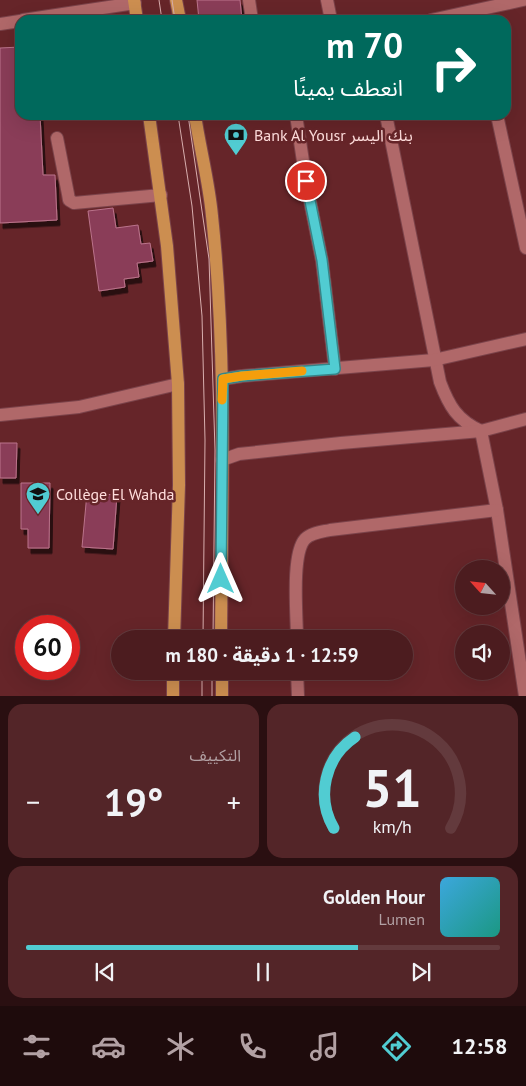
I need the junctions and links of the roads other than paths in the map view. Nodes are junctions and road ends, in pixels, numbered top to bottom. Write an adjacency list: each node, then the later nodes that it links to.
1 (176, 0): 9 (main road)
2 (249, 0): 10 (street)
3 (327, 0): 11 (street)
4 (524, 0): 6 (street); 12 (street)
5 (135, 1): 7 (street); 8 (main road)
6 (526, 10)
7 (52, 15)
8 (136, 15)
9 (179, 15)
10 (251, 15)
11 (330, 15)
12 (475, 15)
13 (15, 21): 14 (street)
14 (0, 24)
15 (151, 120): 21 (main road)
16 (196, 120): 26 (main road)
17 (297, 120): 25 (street)
18 (387, 120): 24 (street)
19 (498, 120): 22 (street)
20 (57, 138): 21 (street)
21 (161, 195): 27 (main road)
22 (526, 248)
23 (526, 339): 24 (street)
24 (434, 360): 25 (street); 30 (street)
25 (335, 369): 26 (street)
26 (223, 379): 31 (main road)
27 (178, 384): 28 (street); 33 (main road)
28 (0, 415)
29 (526, 419): 30 (street)
30 (481, 430): 31 (street); 32 (street)
31 (222, 460): 34 (main road)
32 (497, 510): 35 (street); 42 (street)
33 (174, 630)
34 (221, 630)
35 (297, 630)
36 (174, 680): 39 (main road)
37 (222, 680): 40 (main road)
38 (297, 680): 41 (street)
39 (173, 696)
40 (222, 696)
41 (298, 696)
42 (525, 696)

